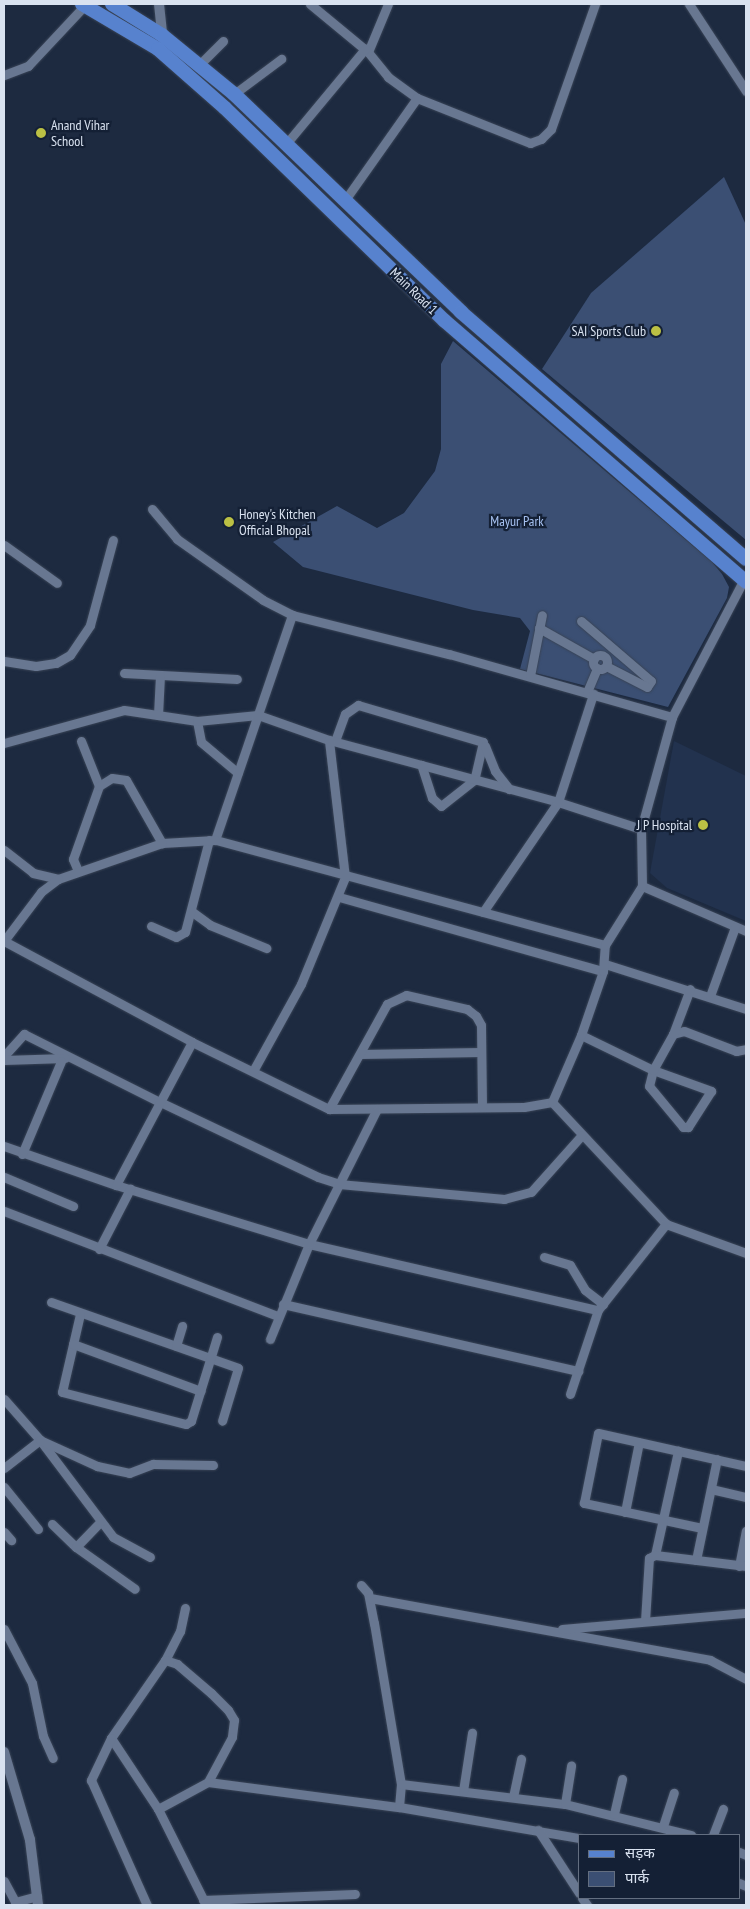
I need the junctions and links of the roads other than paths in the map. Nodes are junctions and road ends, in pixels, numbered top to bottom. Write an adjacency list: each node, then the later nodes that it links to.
1 (83, 4): 13 (street); 23 (main road, Main Road 1)
2 (112, 4): 8 (main road, Main Road 1)
3 (159, 4): 8 (street)
4 (388, 4): 10 (street)
5 (595, 4): 16 (street)
6 (689, 4): 14 (street)
7 (315, 6): 10 (street)
8 (162, 35): 12 (main road, Main Road 1)
9 (223, 42): 12 (street)
10 (367, 50): 16 (street); 17 (street)
11 (281, 59): 15 (street)
12 (199, 65): 15 (main road, Main Road 1)
13 (4, 75)
14 (746, 90)
15 (234, 94): 17 (main road, Main Road 1)
16 (417, 98): 18 (street)
17 (286, 144): 18 (main road, Main Road 1)
18 (345, 200): 22 (main road, Main Road 1)
19 (152, 510): 25 (street)
20 (113, 540): 30 (street)
21 (4, 545): 24 (street)
22 (746, 559)
23 (745, 581): 39 (street)
24 (58, 583)
25 (292, 615): 34 (street); 38 (street)
26 (542, 615): 28 (street)
27 (581, 622): 29 (street)
28 (539, 628): 31 (street); 34 (street)
29 (608, 643): 31 (street); 31 (street)
30 (4, 661)
31 (600, 662): 36 (street)
32 (124, 673): 33 (street)
33 (160, 675): 35 (street); 37 (street)
34 (530, 676): 36 (street)
35 (237, 679)
36 (590, 693): 39 (street); 50 (street)
37 (158, 715): 40 (street); 43 (street)
38 (258, 715): 40 (street); 41 (street); 46 (street)
39 (672, 716): 51 (street)
40 (197, 721): 46 (street)
41 (332, 740): 44 (street); 45 (street); 57 (street)
42 (81, 741): 48 (street)
43 (5, 745)
44 (485, 746): 47 (street); 49 (street)
45 (421, 765): 47 (street); 47 (street)
46 (238, 773): 52 (street)
47 (474, 780): 49 (street)
48 (100, 786): 53 (street); 55 (street)
49 (508, 789): 50 (street)
50 (558, 802): 51 (street); 63 (street)
51 (641, 829): 59 (street)
52 (212, 840): 53 (street); 57 (street); 62 (street)
53 (162, 842): 55 (street)
54 (4, 850): 56 (street)
55 (78, 871): 58 (street)
56 (33, 873): 58 (street); 60 (street)
57 (345, 877): 61 (street); 63 (street)
58 (58, 879): 60 (street)
59 (642, 886): 65 (street); 67 (street)
60 (41, 892): 75 (street)
61 (339, 897): 69 (street); 83 (street)
62 (191, 911): 64 (street); 68 (street)
63 (483, 912): 67 (street)
64 (151, 926)
65 (735, 927): 66 (street); 71 (street)
66 (746, 931)
67 (606, 945): 69 (street)
68 (266, 948)
69 (604, 967): 70 (street); 74 (street)
70 (690, 989): 71 (street); 73 (street)
71 (710, 996): 72 (street)
72 (746, 1009)
73 (673, 1034): 76 (street); 82 (street)
74 (581, 1035): 82 (street); 85 (street)
75 (192, 1042): 83 (street); 84 (street)
76 (746, 1049)
77 (481, 1052): 78 (street); 78 (street); 86 (street)
78 (360, 1054): 87 (street)
79 (4, 1056): 80 (street)
80 (64, 1059): 81 (street); 84 (street); 91 (street)
81 (4, 1060)
82 (653, 1070): 82 (street)
83 (253, 1071): 87 (street)
84 (158, 1101): 93 (street); 94 (street)
85 (552, 1102): 86 (street); 89 (street)
86 (482, 1107): 88 (street)
87 (329, 1109): 88 (street)
88 (376, 1111): 93 (street)
89 (582, 1136): 93 (street); 98 (street)
90 (4, 1146): 91 (street)
91 (22, 1154): 94 (street)
92 (4, 1177): 96 (street)
93 (339, 1184): 99 (street)
94 (116, 1185): 95 (street)
95 (130, 1189): 99 (street); 100 (street)
96 (73, 1206)
97 (4, 1211): 100 (street)
98 (666, 1224): 101 (street); 105 (street)
99 (309, 1244): 104 (street); 105 (street)
100 (99, 1249): 107 (street)
101 (746, 1253)
102 (544, 1258): 105 (street)
103 (51, 1302): 106 (street)
104 (283, 1304): 107 (street); 114 (street)
105 (600, 1307): 114 (street)
106 (80, 1314): 111 (street); 112 (street)
107 (277, 1316): 110 (street)
108 (182, 1326): 112 (street)
109 (217, 1337): 113 (street)
110 (270, 1339)
111 (73, 1344): 115 (street); 115 (street)
112 (176, 1346): 113 (street)
113 (213, 1358): 115 (street); 118 (street)
114 (578, 1371): 116 (street)
115 (201, 1391)
116 (570, 1394)
117 (4, 1399): 119 (street)
118 (222, 1421)
119 (40, 1440): 123 (street); 125 (street); 131 (street)
120 (639, 1442): 121 (street); 129 (street); 129 (street)
121 (678, 1451): 122 (street); 130 (street)
122 (717, 1459): 124 (street); 127 (street)
123 (213, 1465)
124 (746, 1466)
125 (4, 1468)
126 (4, 1487): 134 (street)
127 (711, 1489): 128 (street); 133 (street)
128 (746, 1497)
129 (625, 1512): 130 (street)
130 (663, 1520): 133 (street); 139 (street)
131 (100, 1522): 138 (street); 140 (street)
132 (52, 1524): 138 (street)
133 (702, 1528): 141 (street)
134 (38, 1529)
135 (746, 1531): 142 (street)
136 (4, 1532): 137 (street)
137 (11, 1540)
138 (76, 1546): 144 (street)
139 (654, 1555): 141 (street); 148 (street)
140 (150, 1557)
141 (696, 1560): 142 (street)
142 (743, 1566)
143 (361, 1585): 145 (street)
144 (135, 1589)
145 (370, 1598): 150 (street); 161 (street)
146 (185, 1608): 151 (street)
147 (746, 1613): 148 (street)
148 (645, 1621): 150 (street)
149 (4, 1629): 156 (street)
150 (552, 1630): 152 (street)
151 (165, 1660): 154 (street); 160 (street)
152 (746, 1679)
153 (472, 1733): 162 (street)
154 (111, 1738): 167 (street); 180 (street)
155 (4, 1752): 178 (street)
156 (53, 1758)
157 (521, 1759): 164 (street)
158 (571, 1765): 165 (street)
159 (622, 1779): 169 (street)
160 (208, 1782): 166 (street); 167 (street)
161 (401, 1784): 162 (street); 166 (street)
162 (463, 1791): 164 (street)
163 (674, 1793): 171 (street)
164 (514, 1797): 165 (street)
165 (564, 1804): 169 (street)
166 (399, 1807): 170 (street)
167 (158, 1809): 179 (street)
168 (723, 1809): 173 (street)
169 (614, 1814): 171 (street)
170 (538, 1830): 174 (street); 176 (street)
171 (666, 1830): 172 (street)
172 (686, 1834)
173 (713, 1834)
174 (578, 1838)
175 (4, 1881): 178 (street)
176 (578, 1891)
177 (354, 1894): 179 (street)
178 (38, 1901)
179 (205, 1903)
180 (147, 1905)

